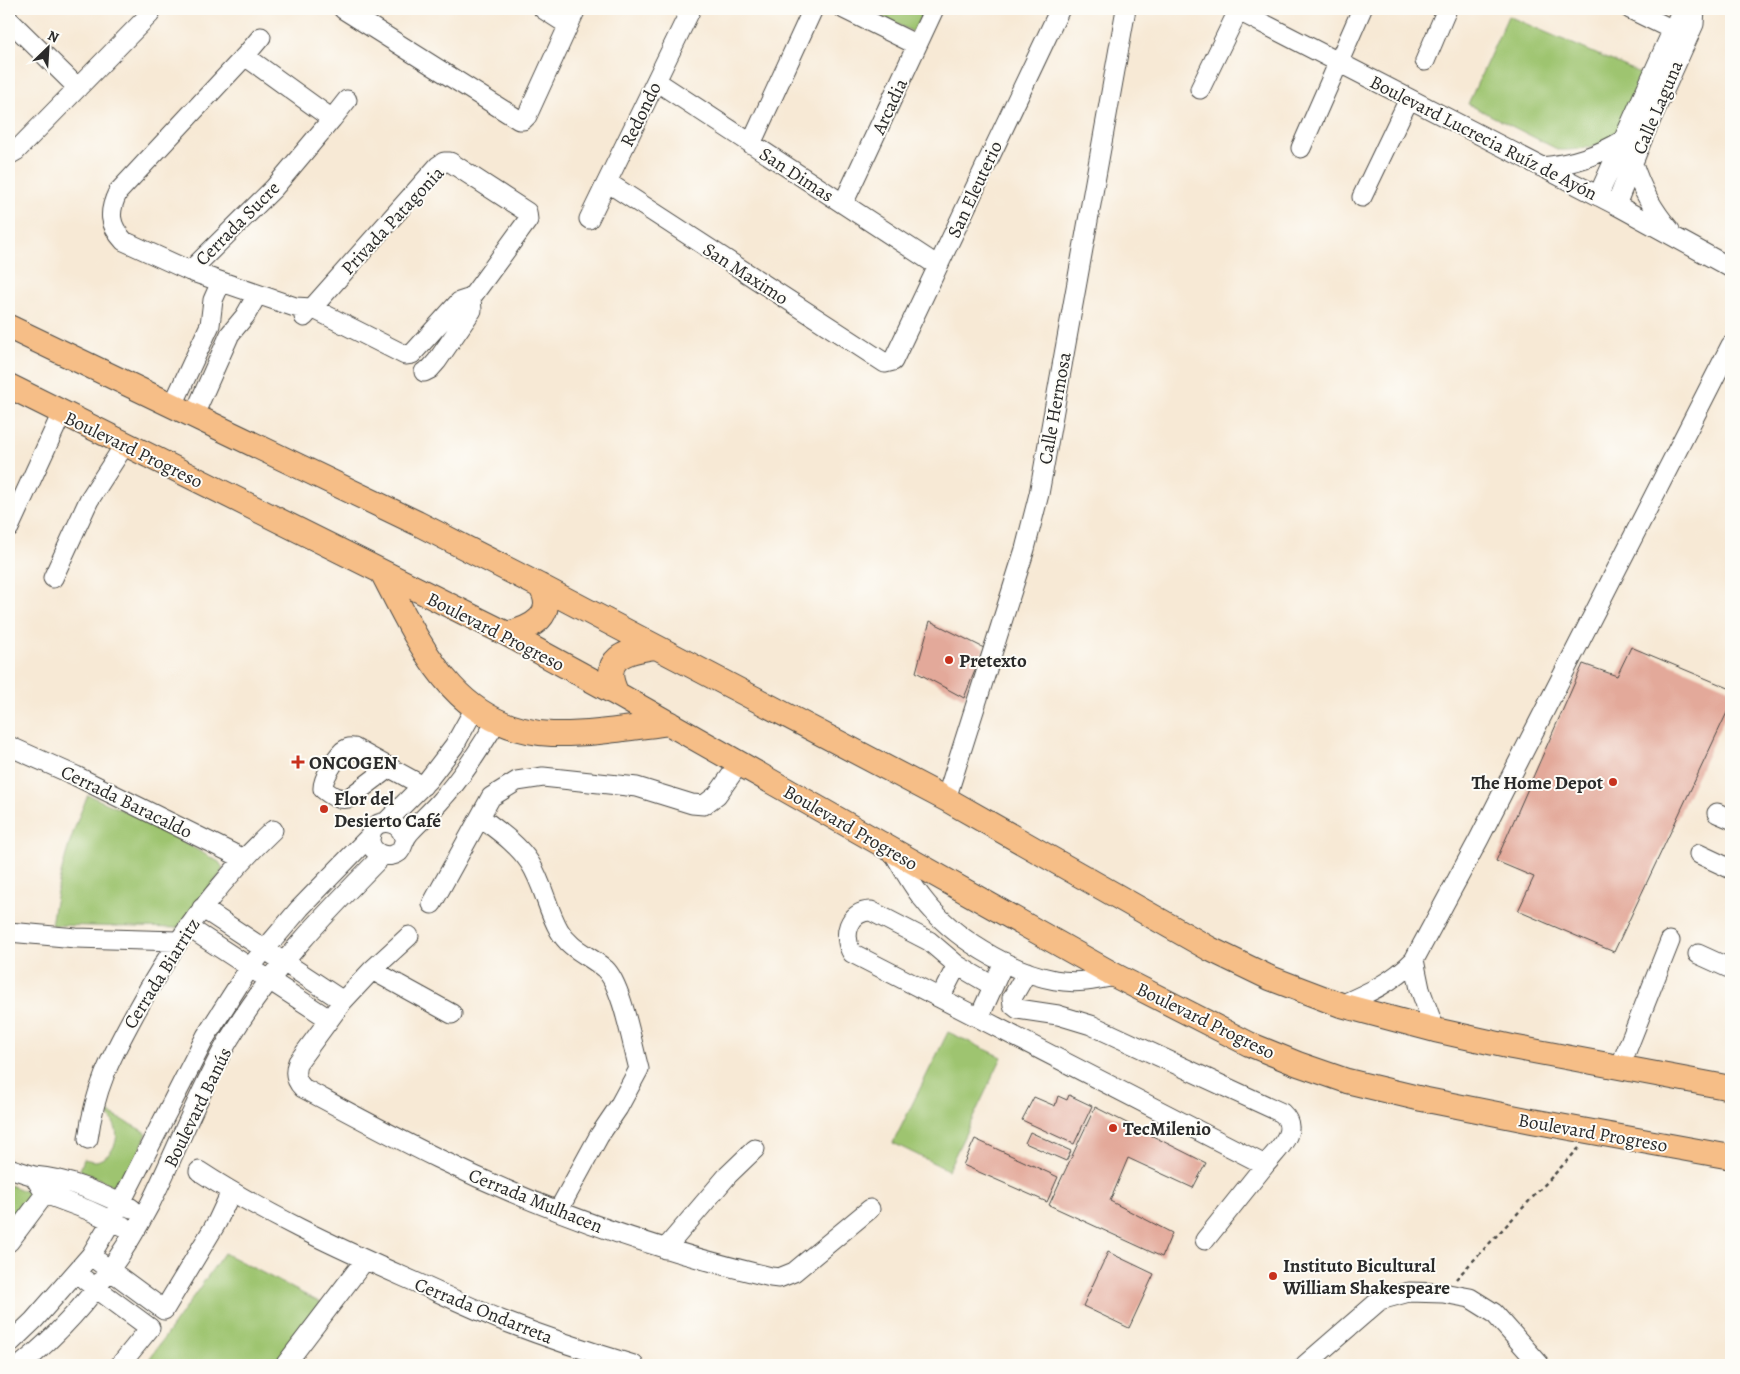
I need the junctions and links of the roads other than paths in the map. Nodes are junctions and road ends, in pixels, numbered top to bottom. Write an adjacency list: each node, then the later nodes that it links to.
1 (342, 9): 16 (street)
2 (543, 9): 16 (street)
3 (691, 9): 24 (street, Redondo)
4 (813, 9): 31 (street)
5 (844, 9): 20 (street)
6 (934, 9): 20 (street, Arcadia)
7 (1060, 9): 43 (street, San Eleuterio)
8 (1126, 9): 75 (street, Calle Hermosa)
9 (1237, 9): 22 (street, Boulevard Lucrecia Ruíz de Ayón); 26 (street)
10 (1362, 9): 22 (street)
11 (1447, 9): 23 (street)
12 (1630, 9): 18 (street)
13 (1687, 9): 18 (street, Calle Laguna)
14 (1695, 9): 30 (street, Calle Laguna)
15 (151, 10): 25 (street)
16 (572, 17)
17 (9, 20): 25 (street)
18 (1673, 30): 30 (street, Calle Laguna)
19 (261, 37): 21 (street, Cerrada Sucre)
20 (918, 45): 39 (street, Arcadia)
21 (245, 56): 29 (street); 45 (street, Cerrada Sucre)
22 (1338, 61): 27 (street, Boulevard Lucrecia Ruíz de Ayón); 32 (street)
23 (1425, 61)
24 (656, 81): 31 (street, San Dimas); 36 (street, Redondo)
25 (78, 88): 33 (street)
26 (1200, 89)
27 (1409, 99): 35 (street, Boulevard Lucrecia Ruíz de Ayón); 38 (street)
28 (346, 100): 29 (street, Cerrada Sucre)
29 (332, 119): 45 (street, Cerrada Sucre)
30 (1633, 134): 34 (street, Calle Laguna); 35 (street); 37 (street, Calle Laguna)
31 (752, 144): 39 (street, San Dimas)
32 (1301, 148)
33 (13, 153)
34 (1633, 163): 40 (street, Calle Laguna); 42 (street)
35 (1541, 167): 37 (street, Boulevard Lucrecia Ruíz de Ayón)
36 (607, 182): 41 (street, Redondo); 55 (street, San Maximo)
37 (1598, 196): 40 (street, Boulevard Lucrecia Ruíz de Ayón)
38 (1362, 197)
39 (843, 204): 43 (street, San Dimas)
40 (1616, 205): 42 (street, Boulevard Lucrecia Ruíz de Ayón)
41 (590, 218)
42 (1676, 237): 44 (street, Boulevard Lucrecia Ruíz de Ayón)
43 (938, 266): 55 (street, San Eleuterio)
44 (1731, 268)
45 (190, 271): 46 (street)
46 (221, 282): 47 (street); 50 (street)
47 (256, 294): 49 (street); 52 (street)
48 (471, 298): 49 (street, Privada Patagonia); 54 (street, Privada Patagonia); 56 (street, Privada Patagonia)
49 (303, 311): 54 (street); 56 (street)
50 (210, 324): 52 (street); 58 (street)
51 (9, 326): 58 (main road)
52 (230, 334): 58 (street)
53 (1731, 345): 94 (street)
54 (412, 354): 56 (street)
55 (885, 363)
56 (424, 372)
57 (9, 386): 59 (main road, Boulevard Progreso)
58 (184, 410): 64 (main road)
59 (62, 413): 60 (main road, Boulevard Progreso); 61 (street)
60 (125, 444): 62 (main road, Boulevard Progreso); 63 (street)
61 (9, 528)
62 (383, 574): 65 (main road, Boulevard Progreso); 68 (main road)
63 (53, 578)
64 (540, 586): 65 (main road); 66 (main road)
65 (507, 634): 67 (main road, Boulevard Progreso)
66 (655, 647): 67 (main road); 75 (main road)
67 (618, 694): 70 (main road, Boulevard Progreso)
68 (475, 708): 69 (main road); 74 (street)
69 (497, 721): 70 (main road); 80 (street)
70 (669, 723): 72 (main road, Boulevard Progreso)
71 (9, 746): 84 (street, Cerrada Baracaldo)
72 (739, 764): 76 (street); 81 (main road, Boulevard Progreso)
73 (390, 767): 74 (street)
74 (423, 786): 77 (street)
75 (946, 799): 107 (main road)
76 (480, 817): 86 (street); 126 (street)
77 (386, 822): 79 (street); 80 (street)
78 (273, 830): 84 (street, Cerrada Biarritz)
79 (370, 835): 83 (street); 92 (street, Boulevard Banús)
80 (404, 838): 83 (street)
81 (892, 850): 96 (street); 102 (main road, Boulevard Progreso)
82 (1699, 854): 85 (street)
83 (383, 856): 95 (street, Boulevard Banús)
84 (244, 859): 87 (street, Cerrada Biarritz)
85 (1731, 869)
86 (432, 904)
87 (202, 908): 89 (street, Cerrada Biarritz); 92 (street)
88 (9, 932): 89 (street)
89 (182, 934): 98 (street); 114 (street, Cerrada Biarritz)
90 (409, 936): 100 (street)
91 (1670, 941): 112 (street)
92 (264, 949): 95 (street); 98 (street, Boulevard Banús)
93 (1698, 954): 99 (street)
94 (1414, 960): 107 (street); 111 (street)
95 (283, 962): 103 (street, Boulevard Banús); 106 (street)
96 (1004, 962): 101 (street); 104 (street)
97 (957, 965): 104 (street); 105 (street); 105 (street)
98 (250, 967): 103 (street); 124 (street, Boulevard Banús)
99 (1731, 969)
100 (372, 970): 106 (street); 108 (street)
101 (1027, 972): 102 (street); 117 (street)
102 (1116, 976): 116 (main road, Boulevard Progreso)
103 (269, 979): 109 (street); 127 (street, Boulevard Banús)
104 (993, 986): 110 (street)
105 (940, 998): 110 (street)
106 (343, 1001): 109 (street)
107 (1341, 1005): 111 (main road)
108 (452, 1014)
109 (329, 1018): 126 (street, Cerrada Mulhacen)
110 (979, 1018): 117 (street)
111 (1435, 1030): 112 (main road)
112 (1620, 1067): 113 (main road)
113 (1731, 1088)
114 (88, 1139)
115 (756, 1149): 132 (street)
116 (1731, 1157)
117 (1265, 1165): 130 (street)
118 (9, 1168): 120 (street)
119 (199, 1171): 122 (street, Cerrada Ondarreta)
120 (34, 1176): 121 (street); 123 (street)
121 (54, 1177): 123 (street); 124 (street)
122 (231, 1192): 134 (street, Cerrada Ondarreta); 135 (street)
123 (45, 1194): 128 (street); 131 (street)
124 (121, 1203): 127 (street); 128 (street, Boulevard Banús)
125 (870, 1209): 132 (street, Cerrada Mulhacen)
126 (558, 1211): 132 (street, Cerrada Mulhacen)
127 (144, 1214): 129 (street, Boulevard Banús)
128 (112, 1220): 129 (street); 133 (street, Boulevard Banús)
129 (134, 1231): 135 (street, Boulevard Banús)
130 (1205, 1240)
131 (9, 1242)
132 (665, 1249)
133 (91, 1255): 135 (street); 136 (street, Boulevard Banús)
134 (365, 1260): 140 (street); 143 (street, Cerrada Ondarreta)
135 (109, 1270): 137 (street, Boulevard Banús)
136 (76, 1273): 137 (street); 138 (street, Boulevard Banús)
137 (95, 1288): 141 (street, Boulevard Banús); 142 (street)
138 (9, 1344)
139 (9, 1352): 141 (street)
140 (293, 1363)
141 (21, 1365)
142 (120, 1365)
143 (634, 1365)
144 (1305, 1365): 145 (street)
145 (1540, 1365)

